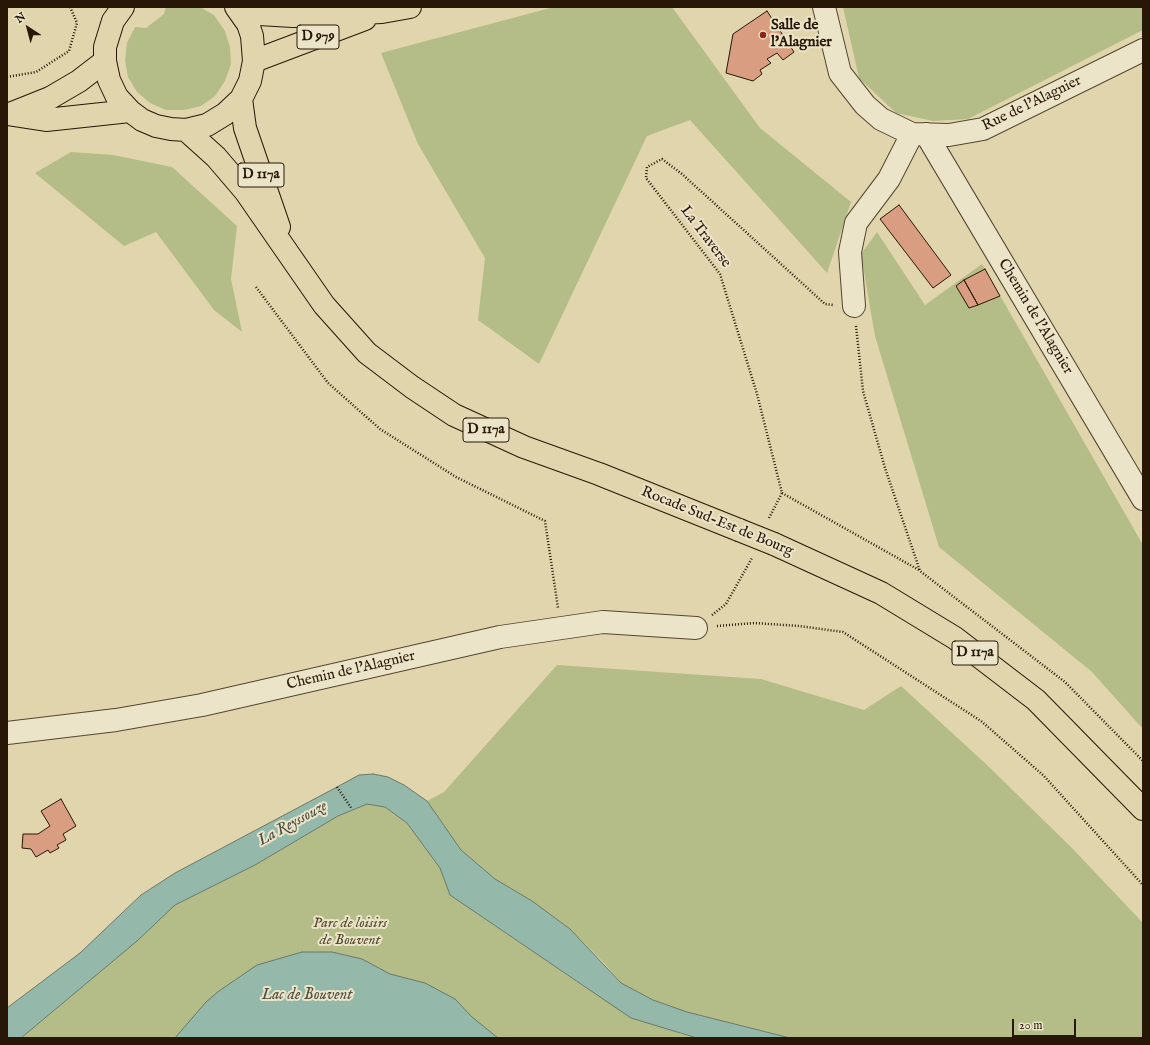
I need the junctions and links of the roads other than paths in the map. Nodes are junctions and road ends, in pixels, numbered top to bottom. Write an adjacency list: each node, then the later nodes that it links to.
1 (410, 7): 5 (main road, D 979)
2 (824, 7): 13 (street, Rue de l'Alagnier)
3 (239, 10): 5 (main road, D 979); 8 (main road)
4 (114, 12): 7 (main road)
5 (382, 12): 8 (main road, D 979)
6 (1143, 50): 13 (street, Rue de l'Alagnier)
7 (105, 61): 10 (main road); 11 (main road)
8 (254, 61): 9 (main road)
9 (241, 99): 12 (main road); 14 (main road, D 117a)
10 (130, 111): 11 (main road); 12 (main road)
11 (8, 114)
12 (186, 130): 14 (main road, D 117a)
13 (919, 134): 15 (street); 16 (street, Chemin de l'Alagnier)
14 (287, 251): 19 (main road, Rocade Sud-Est de Bourg / D 117a, bridge)
15 (854, 306)
16 (1143, 499)
17 (696, 628): 18 (street, Chemin de l'Alagnier)
18 (7, 733)
19 (1143, 809)

